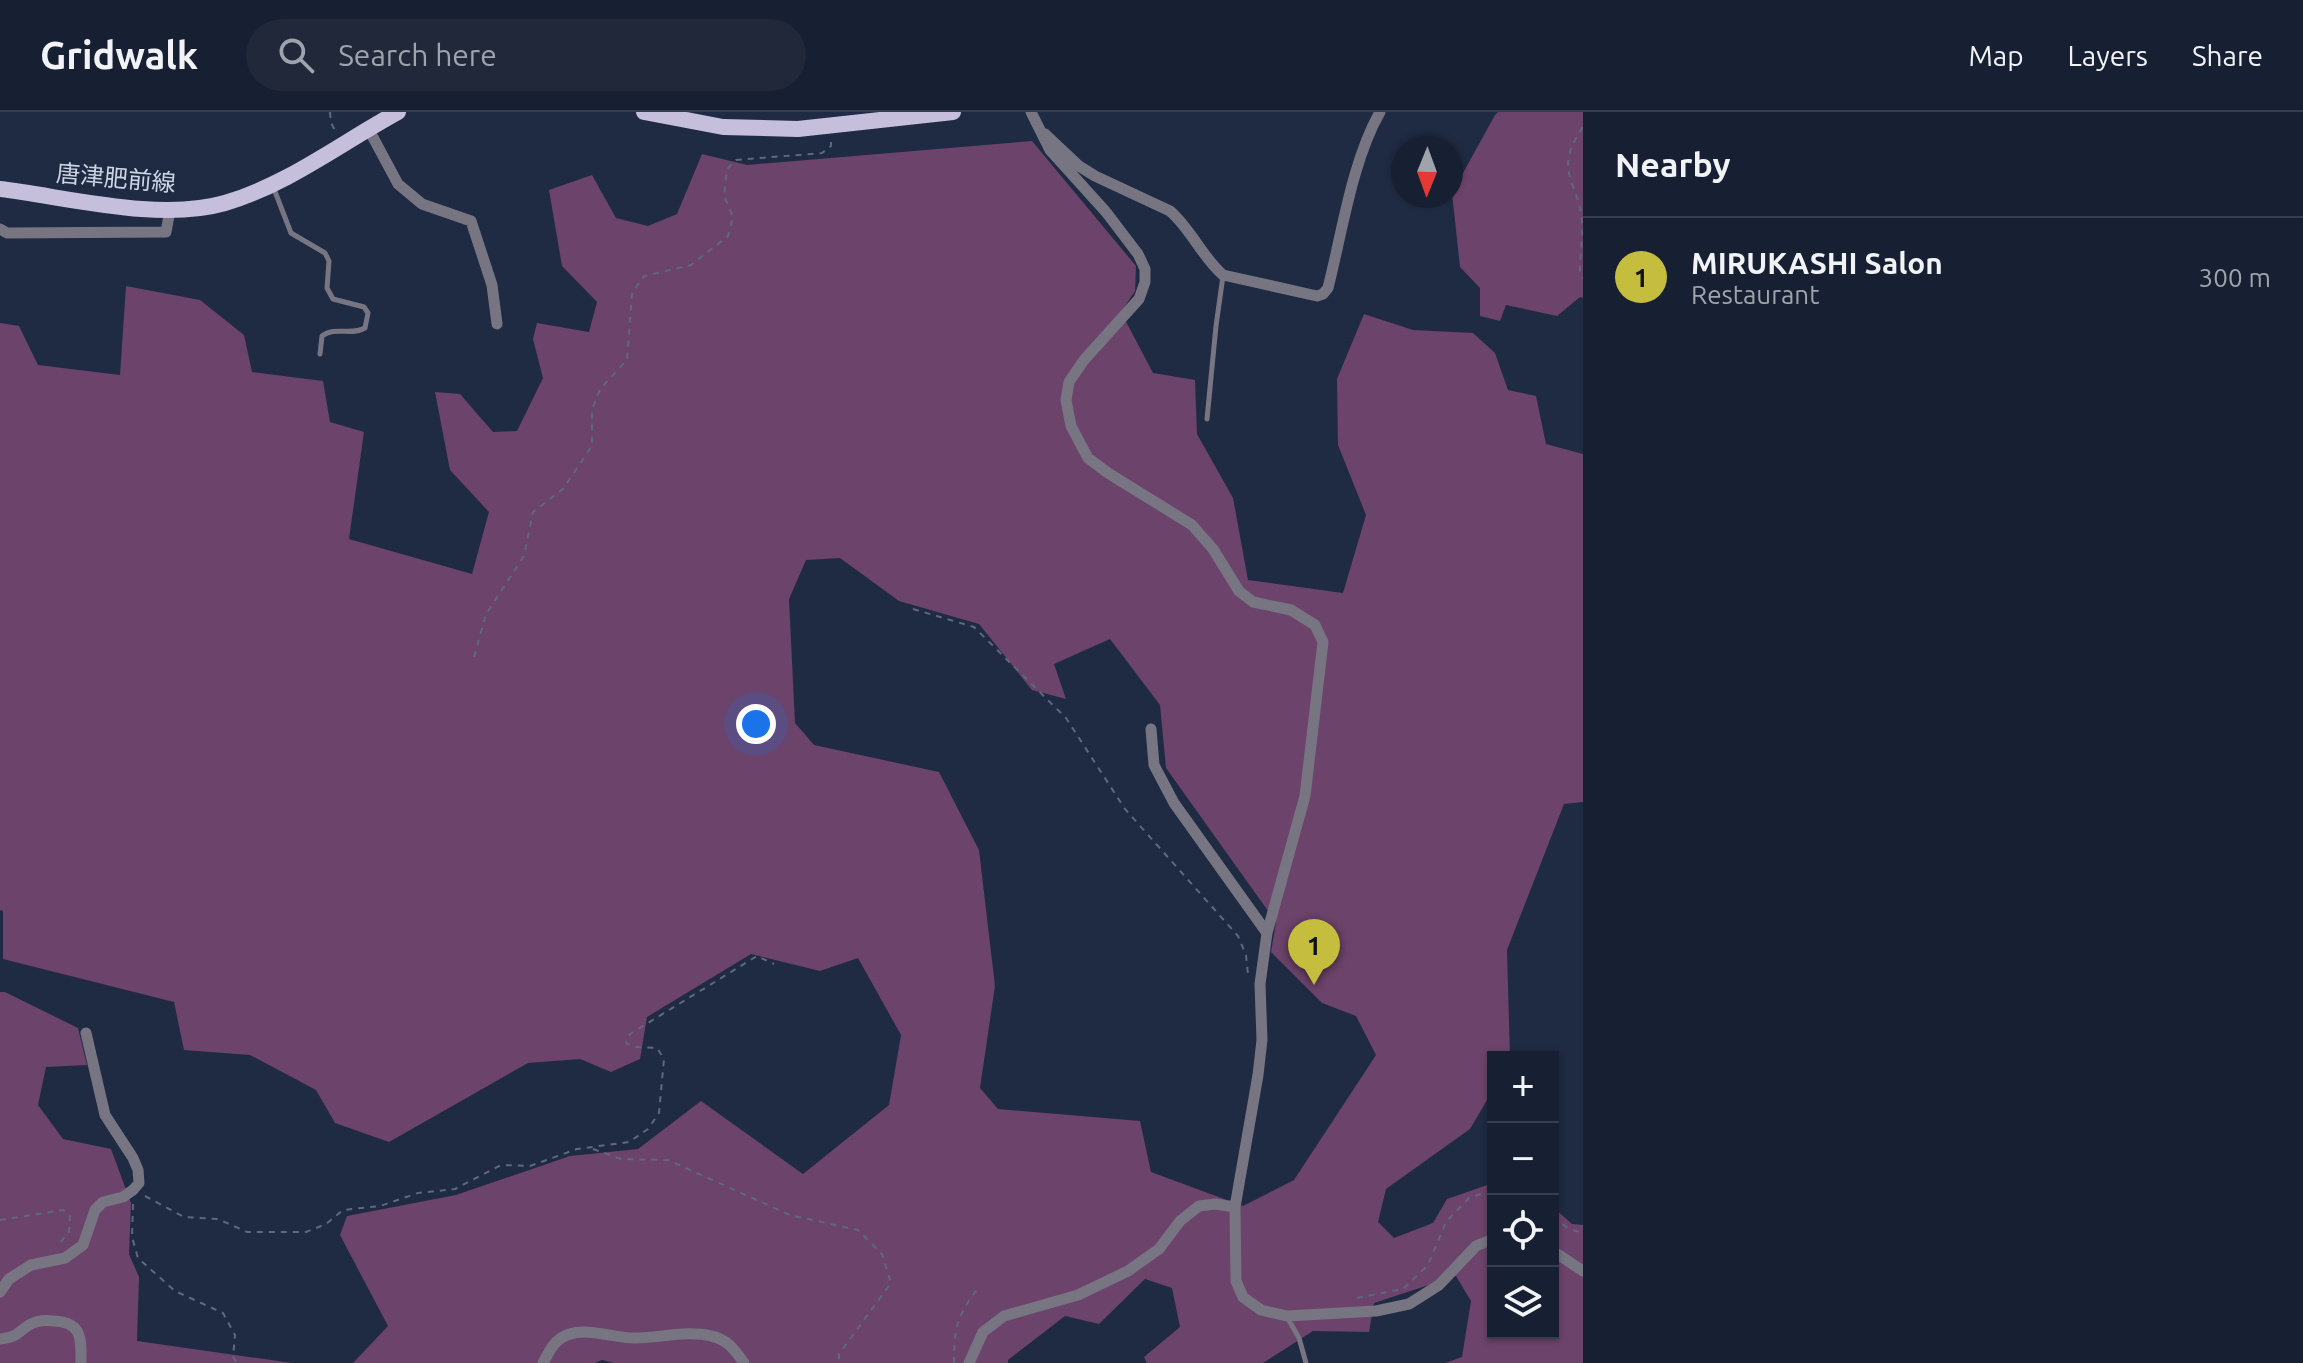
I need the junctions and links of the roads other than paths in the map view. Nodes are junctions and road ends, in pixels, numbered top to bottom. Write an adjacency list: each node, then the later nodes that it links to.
1 (398, 112): 7 (main road, 唐津肥前線)
2 (644, 112): 3 (main road)
3 (953, 112)
4 (1031, 112): 6 (street)
5 (1380, 112): 12 (street)
6 (1036, 125): 12 (street); 17 (street)
7 (368, 128): 8 (main road, 唐津肥前線); 13 (street)
8 (273, 184): 10 (main road, 唐津肥前線); 14 (lane)
9 (1, 186): 10 (main road, 唐津肥前線)
10 (170, 210): 11 (street)
11 (0, 229)
12 (1223, 275): 15 (lane)
13 (497, 324)
14 (320, 354)
15 (1207, 419)
16 (1151, 729): 17 (street)
17 (1267, 933): 19 (street)
18 (86, 1033): 23 (street)
19 (1235, 1207): 24 (street); 29 (street)
20 (1487, 1241): 24 (street)
21 (1559, 1255): 22 (street)
22 (1583, 1271)
23 (0, 1292)
24 (1287, 1316): 30 (lane)
25 (0, 1339): 26 (street)
26 (81, 1363)
27 (543, 1363): 28 (street)
28 (744, 1363)
29 (969, 1363)
30 (1306, 1363)

